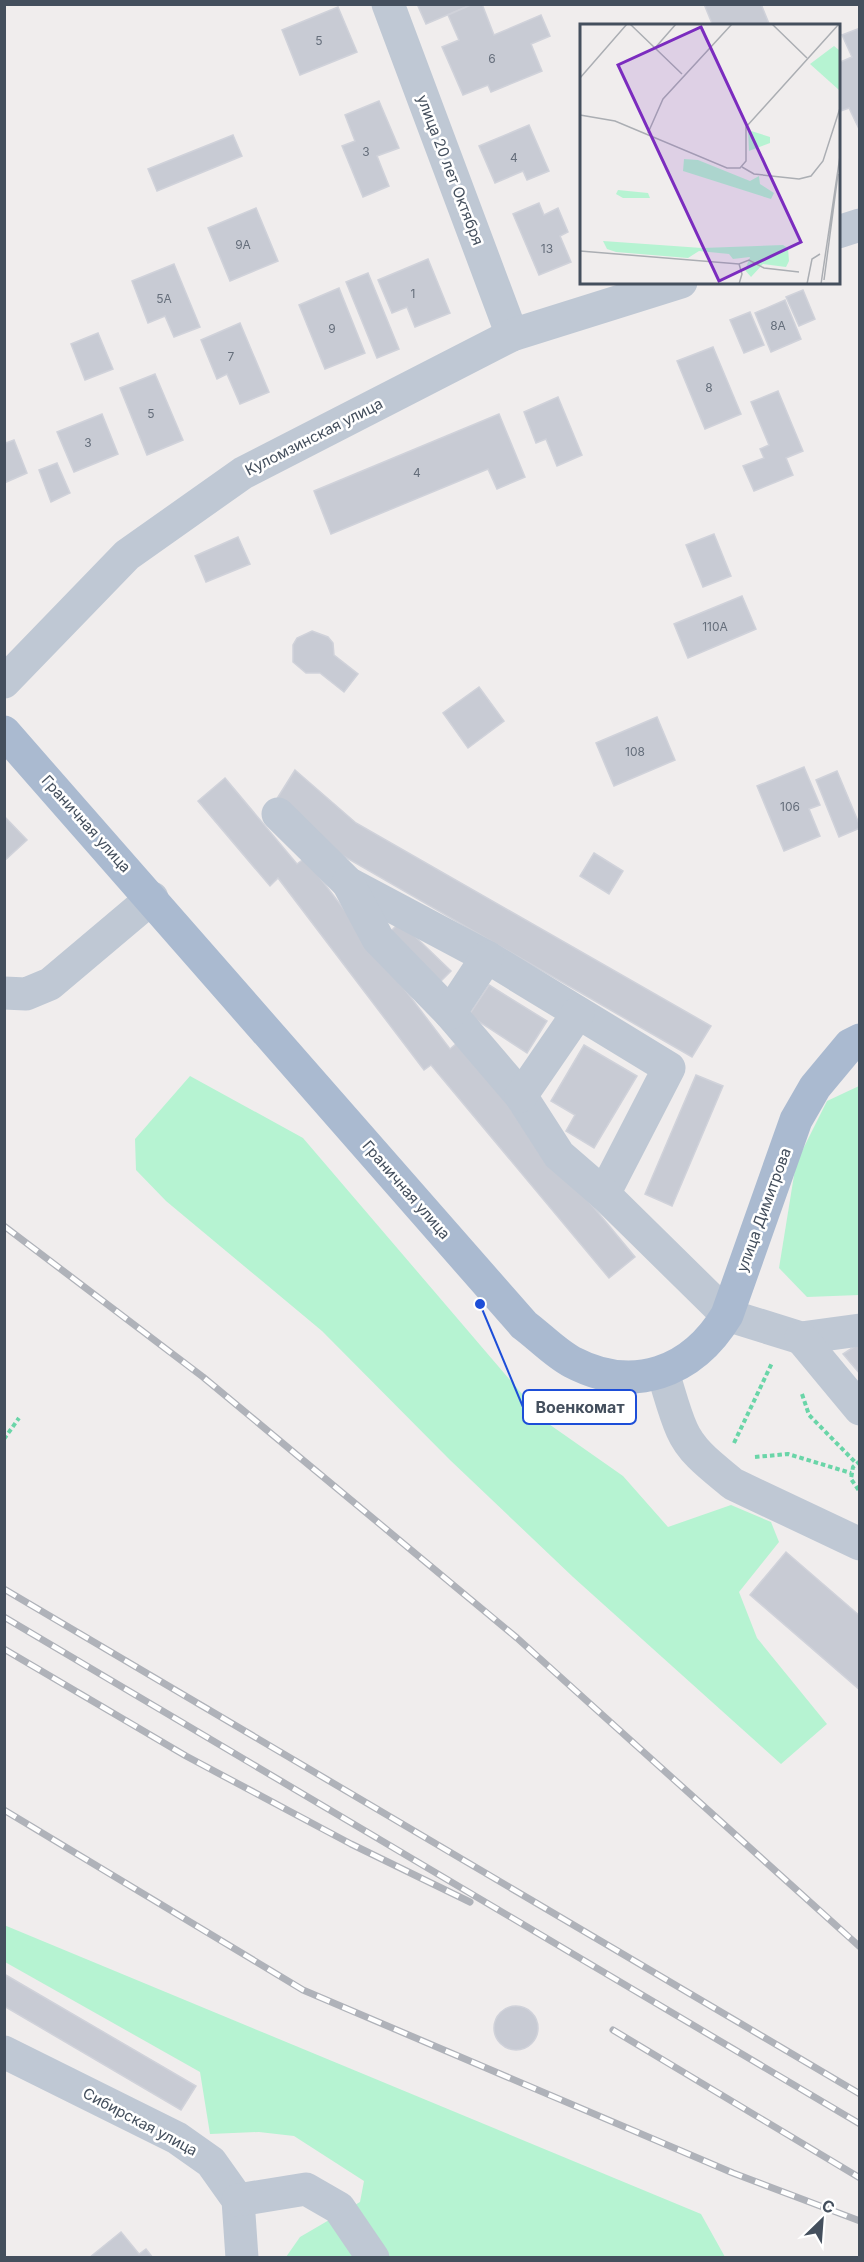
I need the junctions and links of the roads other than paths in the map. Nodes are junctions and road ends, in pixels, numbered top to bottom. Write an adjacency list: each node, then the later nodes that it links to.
1 (388, 4): 5 (street, улица 20 лет Октября)
2 (860, 225): 3 (street)
3 (840, 231)
4 (675, 284): 5 (street, Куломзинская улица)
5 (512, 335): 6 (street, Куломзинская улица)
6 (4, 682)
7 (4, 732): 10 (main road, Граничная улица)
8 (278, 814): 9 (street)
9 (348, 883): 11 (street); 14 (street)
10 (152, 898): 12 (street); 21 (main road, Граничная улица)
11 (487, 957): 13 (street); 14 (street)
12 (4, 993)
13 (578, 1012): 16 (street); 17 (street)
14 (450, 1013): 16 (street)
15 (860, 1040): 18 (main road, улица Димитрова)
16 (521, 1096): 17 (street)
17 (604, 1194): 18 (street)
18 (727, 1315): 20 (street); 21 (main road, улица Димитрова)
19 (860, 1330): 20 (street)
20 (791, 1336): 22 (street)
21 (663, 1372): 23 (street)
22 (860, 1409)
23 (860, 1544)
24 (4, 2052): 25 (street, Сибирская улица)
25 (238, 2200): 26 (street); 27 (street)
26 (242, 2258)
27 (374, 2258)

